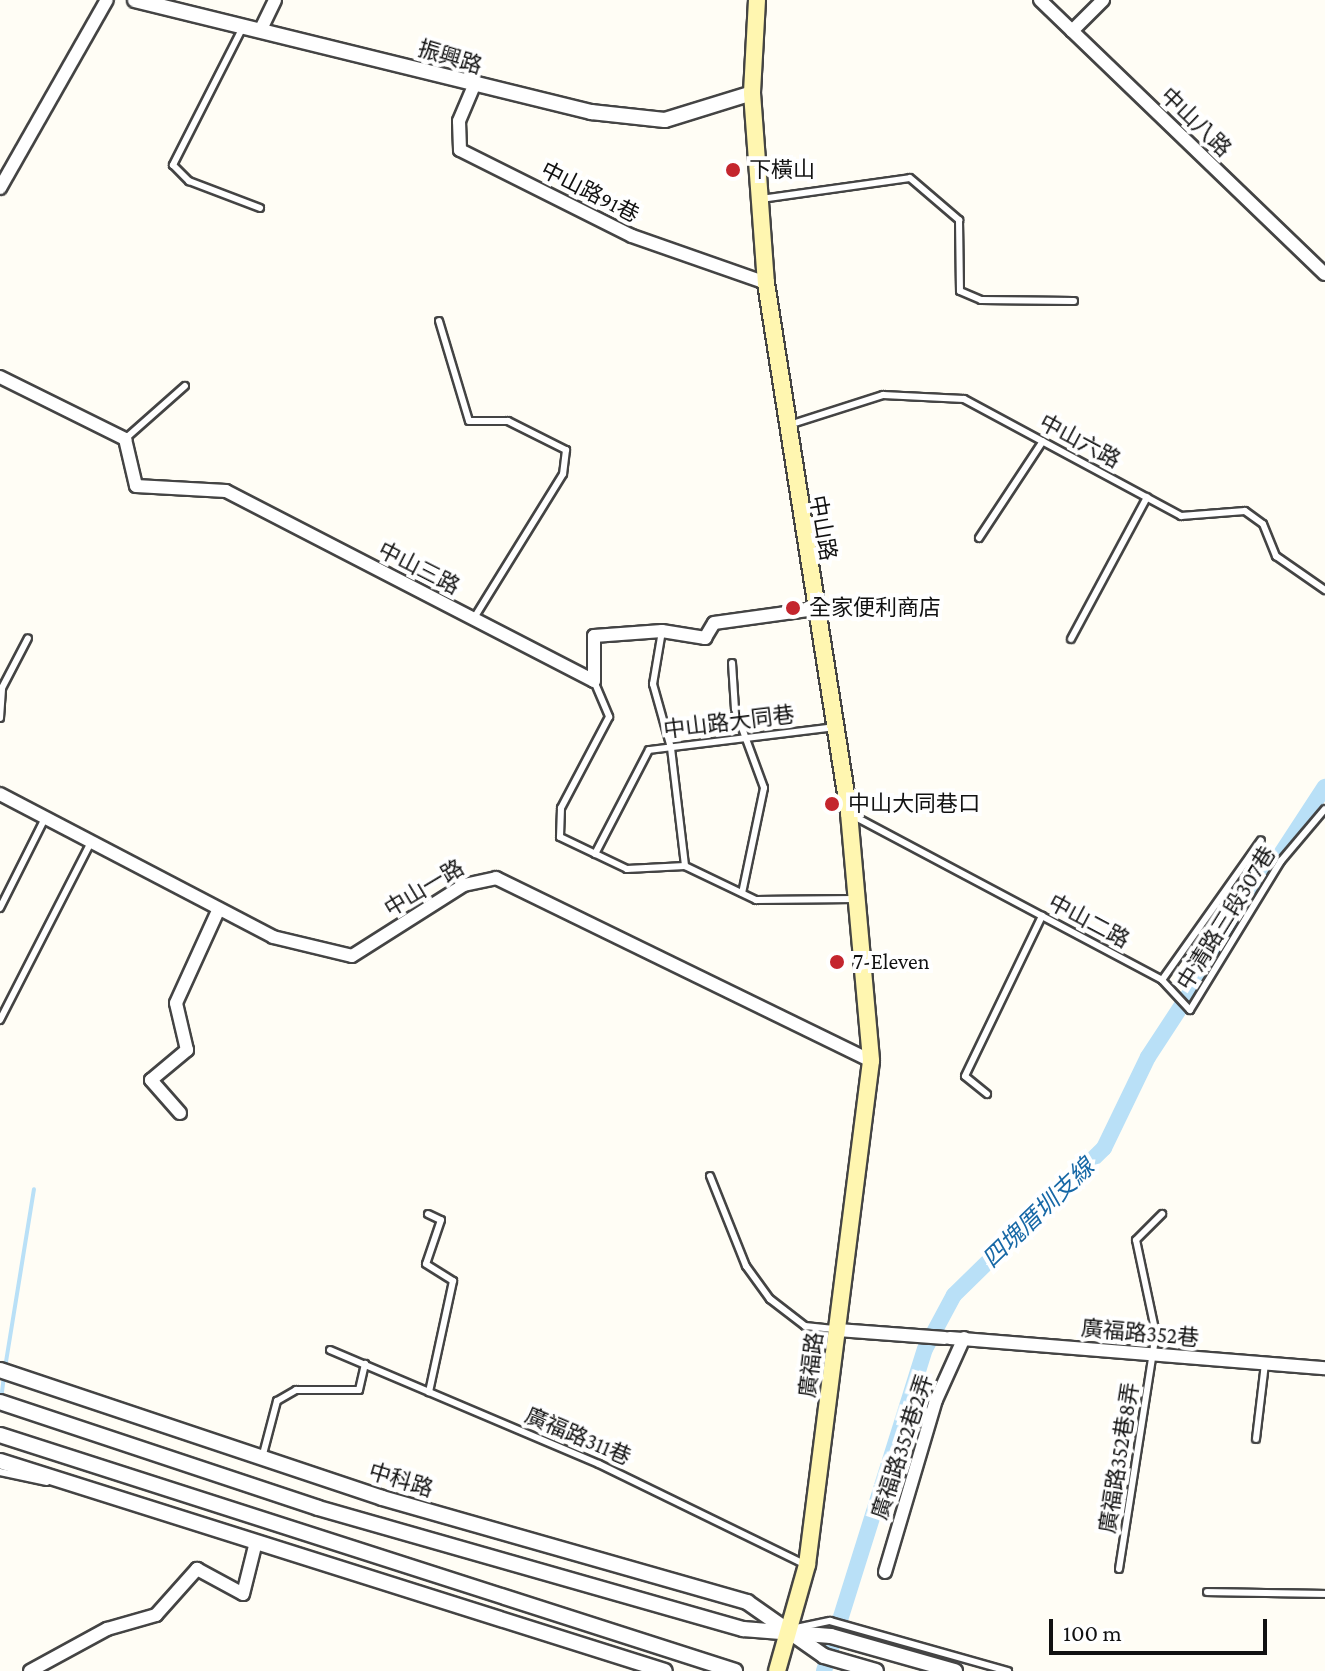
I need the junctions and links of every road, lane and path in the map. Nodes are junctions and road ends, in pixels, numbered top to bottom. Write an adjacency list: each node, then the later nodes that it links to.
1 (107, 0): 12 (street)
2 (135, 0): 7 (street, 振興路)
3 (275, 0): 8 (street)
4 (757, 0): 11 (main road, 中山路)
5 (1040, 0): 9 (street, 中山八路)
6 (1103, 0): 9 (street)
7 (243, 27): 8 (street, 振興路); 14 (lane)
8 (260, 31): 10 (street, 振興路)
9 (1072, 31): 15 (street, 中山八路)
10 (473, 88): 11 (street, 振興路); 16 (street, 中山路91巷)
11 (752, 93): 13 (main road, 中山路)
12 (0, 188)
13 (761, 199): 16 (main road, 中山路); 17 (lane)
14 (260, 208)
15 (1325, 274)
16 (766, 283): 21 (main road, 中山路)
17 (1074, 301)
18 (439, 321): 28 (lane)
19 (0, 377): 22 (street)
20 (185, 386): 22 (lane)
21 (785, 426): 23 (lane, 中山六路); 27 (main road, 中山路)
22 (125, 439): 28 (street, 中山三路)
23 (1043, 441): 24 (lane, 中山六路); 25 (lane)
24 (1147, 497): 26 (lane, 中山六路); 31 (lane)
25 (979, 538)
26 (1325, 590)
27 (815, 609): 29 (street); 35 (main road, 中山路)
28 (474, 618): 33 (street, 中山三路)
29 (662, 631): 33 (street); 37 (lane)
30 (28, 638): 34 (lane)
31 (1071, 639)
32 (732, 663): 36 (lane)
33 (594, 681): 44 (lane)
34 (0, 718)
35 (835, 727): 36 (lane, 中山路大同巷); 40 (main road, 中山路)
36 (748, 739): 37 (lane, 中山路大同巷); 46 (lane)
37 (671, 748): 44 (lane, 中山路大同巷); 45 (lane)
38 (0, 794): 41 (street, 中山一路)
39 (1325, 809): 52 (lane, 中清路三段307巷)
40 (849, 813): 47 (main road, 中山路); 50 (lane, 中山二路)
41 (44, 820): 43 (street, 中山一路); 48 (lane)
42 (1261, 840): 51 (lane)
43 (91, 842): 49 (street, 中山一路); 53 (lane)
44 (595, 854): 45 (lane)
45 (685, 866): 46 (lane)
46 (742, 893): 47 (lane)
47 (860, 899): 54 (main road, 中山路)
48 (0, 908)
49 (218, 911): 54 (street, 中山一路); 56 (street)
50 (1042, 916): 51 (lane, 中山二路); 55 (lane)
51 (1162, 980): 52 (lane, 中山二路)
52 (1190, 1010)
53 (0, 1020)
54 (871, 1061): 60 (main road, 廣福路)
55 (987, 1094)
56 (180, 1113)
57 (710, 1176): 60 (lane)
58 (428, 1214): 68 (lane)
59 (1162, 1214): 63 (lane, 廣福路352巷8弄)
60 (838, 1330): 61 (street, 廣福路352巷); 75 (main road, 廣福路)
61 (964, 1338): 63 (street, 廣福路352巷); 77 (street, 廣福路352巷2弄)
62 (330, 1350): 64 (lane, 廣福路311巷)
63 (1154, 1353): 65 (street, 廣福路352巷); 76 (lane, 廣福路352巷8弄)
64 (365, 1364): 68 (lane, 廣福路311巷); 72 (lane)
65 (1265, 1364): 66 (street, 廣福路352巷); 71 (lane)
66 (1325, 1368)
67 (6, 1372): 72 (street, 中科路)
68 (429, 1392): 75 (lane, 廣福路311巷)
69 (4, 1403): 80 (street, 中科路)
70 (2, 1435): 84 (street)
71 (1256, 1439)
72 (262, 1458): 80 (street, 中科路)
73 (1, 1469): 74 (street)
74 (255, 1546): 82 (street); 83 (street)
75 (807, 1565): 80 (main road, 廣福路)
76 (1119, 1569)
77 (885, 1572)
78 (1207, 1592): 79 (lane)
79 (1325, 1594)
80 (789, 1630): 81 (street, 中科路); 85 (main road, 廣福路); 86 (street, 中科路)
81 (866, 1638): 87 (street, 中科路); 88 (lane, 中科路)
82 (30, 1671)
83 (665, 1671)
84 (735, 1671)
85 (777, 1671)
86 (876, 1671)
87 (955, 1671)
88 (1008, 1671)

